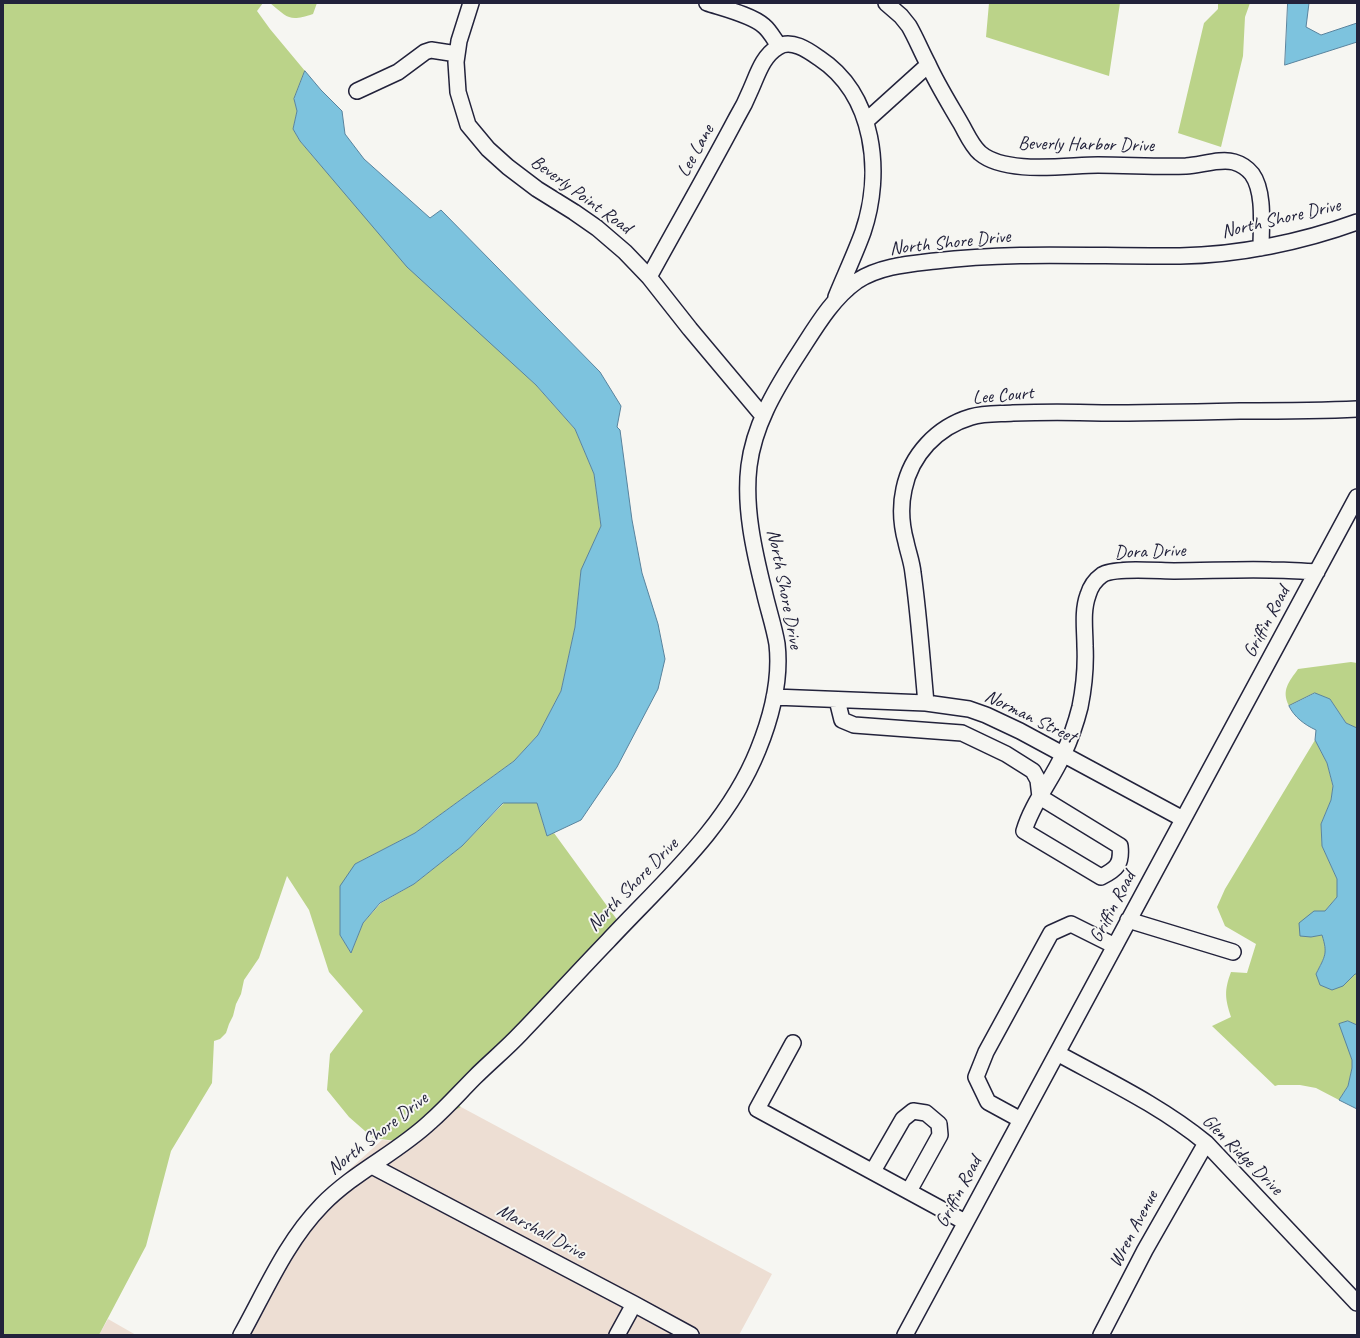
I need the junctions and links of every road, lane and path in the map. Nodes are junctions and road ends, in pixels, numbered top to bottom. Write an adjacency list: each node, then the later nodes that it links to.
1 (471, 3): 5 (street, Beverly Point Road)
2 (707, 3): 4 (street)
3 (886, 3): 6 (street, Beverly Harbor Drive)
4 (779, 46): 8 (street); 11 (street, Lee Lane)
5 (457, 54): 7 (street); 11 (street, Beverly Point Road)
6 (928, 65): 8 (street); 10 (street, Beverly Harbor Drive)
7 (357, 91)
8 (866, 121): 12 (street)
9 (1357, 222): 10 (street, North Shore Drive)
10 (1261, 248): 12 (street, North Shore Drive)
11 (649, 277): 14 (street, Beverly Point Road)
12 (834, 303): 14 (street, North Shore Drive)
13 (1357, 409): 19 (street, Lee Court)
14 (763, 416): 17 (street, North Shore Drive)
15 (1357, 497): 16 (street, Griffin Road)
16 (1316, 572): 20 (street, Dora Drive); 22 (street, Griffin Road)
17 (774, 697): 18 (street, Norman Street); 30 (street, North Shore Drive)
18 (837, 700): 19 (street, Norman Street); 21 (street)
19 (926, 703): 20 (street, Norman Street)
20 (1063, 755): 21 (street, Dora Drive); 22 (street, Norman Street)
21 (1040, 797): 21 (street, Dora Drive)
22 (1183, 819): 23 (street, Griffin Road)
23 (1128, 920): 24 (street, Griffin Road); 25 (street)
24 (1115, 946): 27 (street, Griffin Road); 28 (street)
25 (1233, 952)
26 (793, 1042): 31 (street)
27 (1057, 1053): 28 (street, Griffin Road); 29 (street, Glen Ridge Drive)
28 (1021, 1120): 33 (street, Griffin Road)
29 (1206, 1143): 34 (street, Glen Ridge Drive); 40 (street, Wren Avenue)
30 (372, 1166): 35 (street, Marshall Drive); 36 (street, North Shore Drive)
31 (872, 1172): 32 (street); 32 (street)
32 (909, 1191): 33 (street)
33 (965, 1222): 39 (street, Griffin Road)
34 (1357, 1302)
35 (634, 1304): 37 (street); 38 (street, Marshall Drive)
36 (241, 1335)
37 (617, 1335)
38 (690, 1335)
39 (904, 1335)
40 (1101, 1335)

